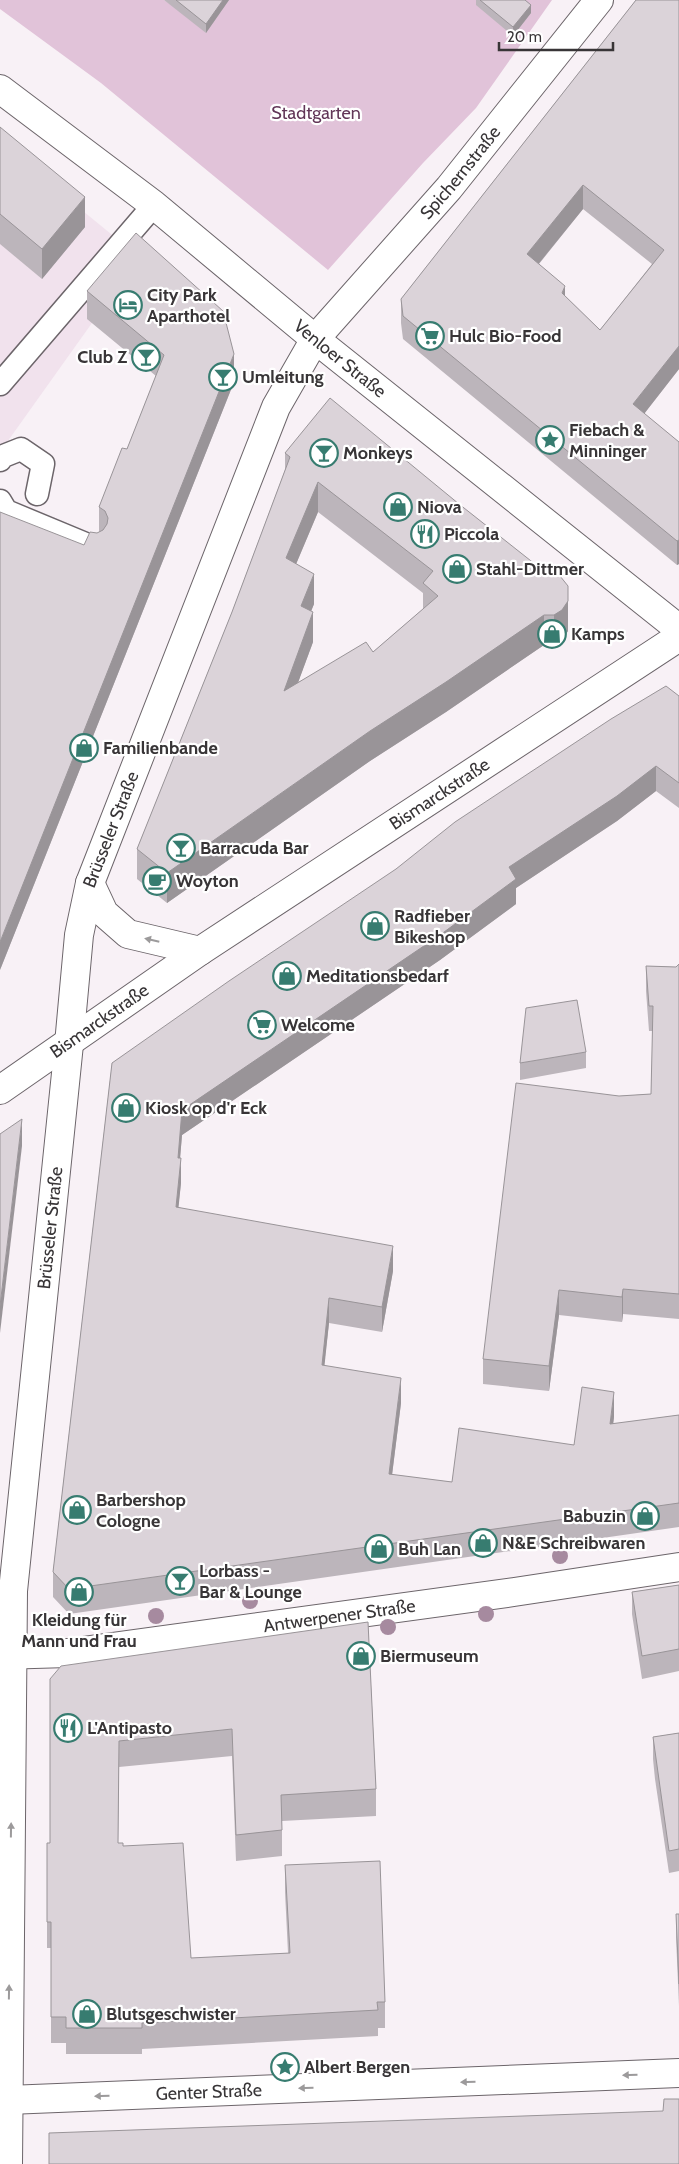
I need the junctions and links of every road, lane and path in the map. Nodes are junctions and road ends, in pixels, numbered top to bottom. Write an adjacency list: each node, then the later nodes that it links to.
1 (599, 0): 4 (street, Spichernstraße)
2 (0, 89): 3 (street, Venloer Straße)
3 (154, 205): 4 (street, Venloer Straße); 5 (lane)
4 (315, 339): 10 (street, Venloer Straße); 12 (street, Brüsseler Straße)
5 (0, 384)
6 (0, 460): 7 (lane)
7 (37, 494)
8 (0, 501): 9 (lane)
9 (94, 548)
10 (679, 629)
11 (679, 637): 13 (street, Bismarckstraße)
12 (90, 883): 13 (street, one-way to 12); 14 (street, Brüsseler Straße)
13 (200, 951): 14 (street, Bismarckstraße)
14 (68, 1044): 15 (street, Bismarckstraße); 17 (street, Brüsseler Straße)
15 (0, 1090)
16 (679, 1567): 17 (street, Antwerpener Straße)
17 (6, 1654): 19 (street, Brüsseler Straße, one-way to 17)
18 (679, 2073): 19 (street, Genter Straße, one-way to 19)
19 (8, 2100): 20 (street, Brüsseler Straße)
20 (8, 2164)

